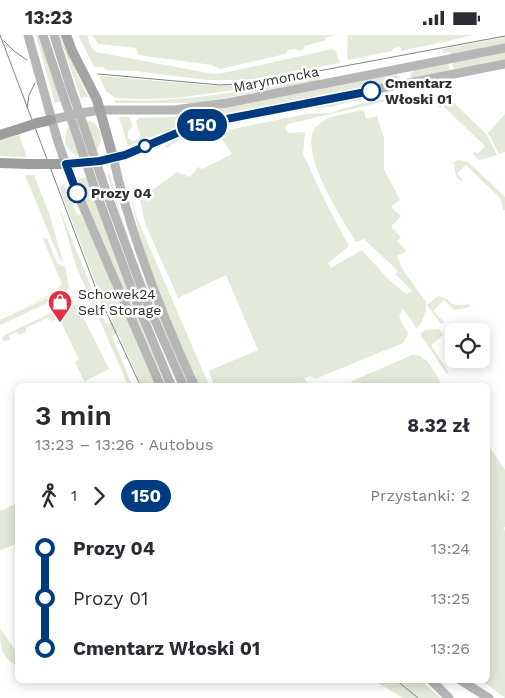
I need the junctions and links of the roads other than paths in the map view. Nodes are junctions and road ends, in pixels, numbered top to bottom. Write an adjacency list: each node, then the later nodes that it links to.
1 (28, 35): 8 (main road)
2 (43, 35): 14 (main road, bridge)
3 (54, 35): 15 (main road, bridge)
4 (66, 35): 7 (main road)
5 (505, 48): 7 (main road, Marymoncka)
6 (505, 64): 10 (main road)
7 (100, 110): 8 (main road, Marymoncka); 10 (main road)
8 (51, 120): 9 (highway, bridge); 12 (main road)
9 (0, 135)
10 (113, 157): 12 (main road); 16 (main road)
11 (0, 163): 12 (highway, bridge)
12 (66, 164): 13 (main road)
13 (159, 383)
14 (170, 383)
15 (182, 383)
16 (193, 383)
17 (433, 683): 19 (main road)
18 (465, 683): 20 (main road)
19 (449, 698)
20 (489, 698)

